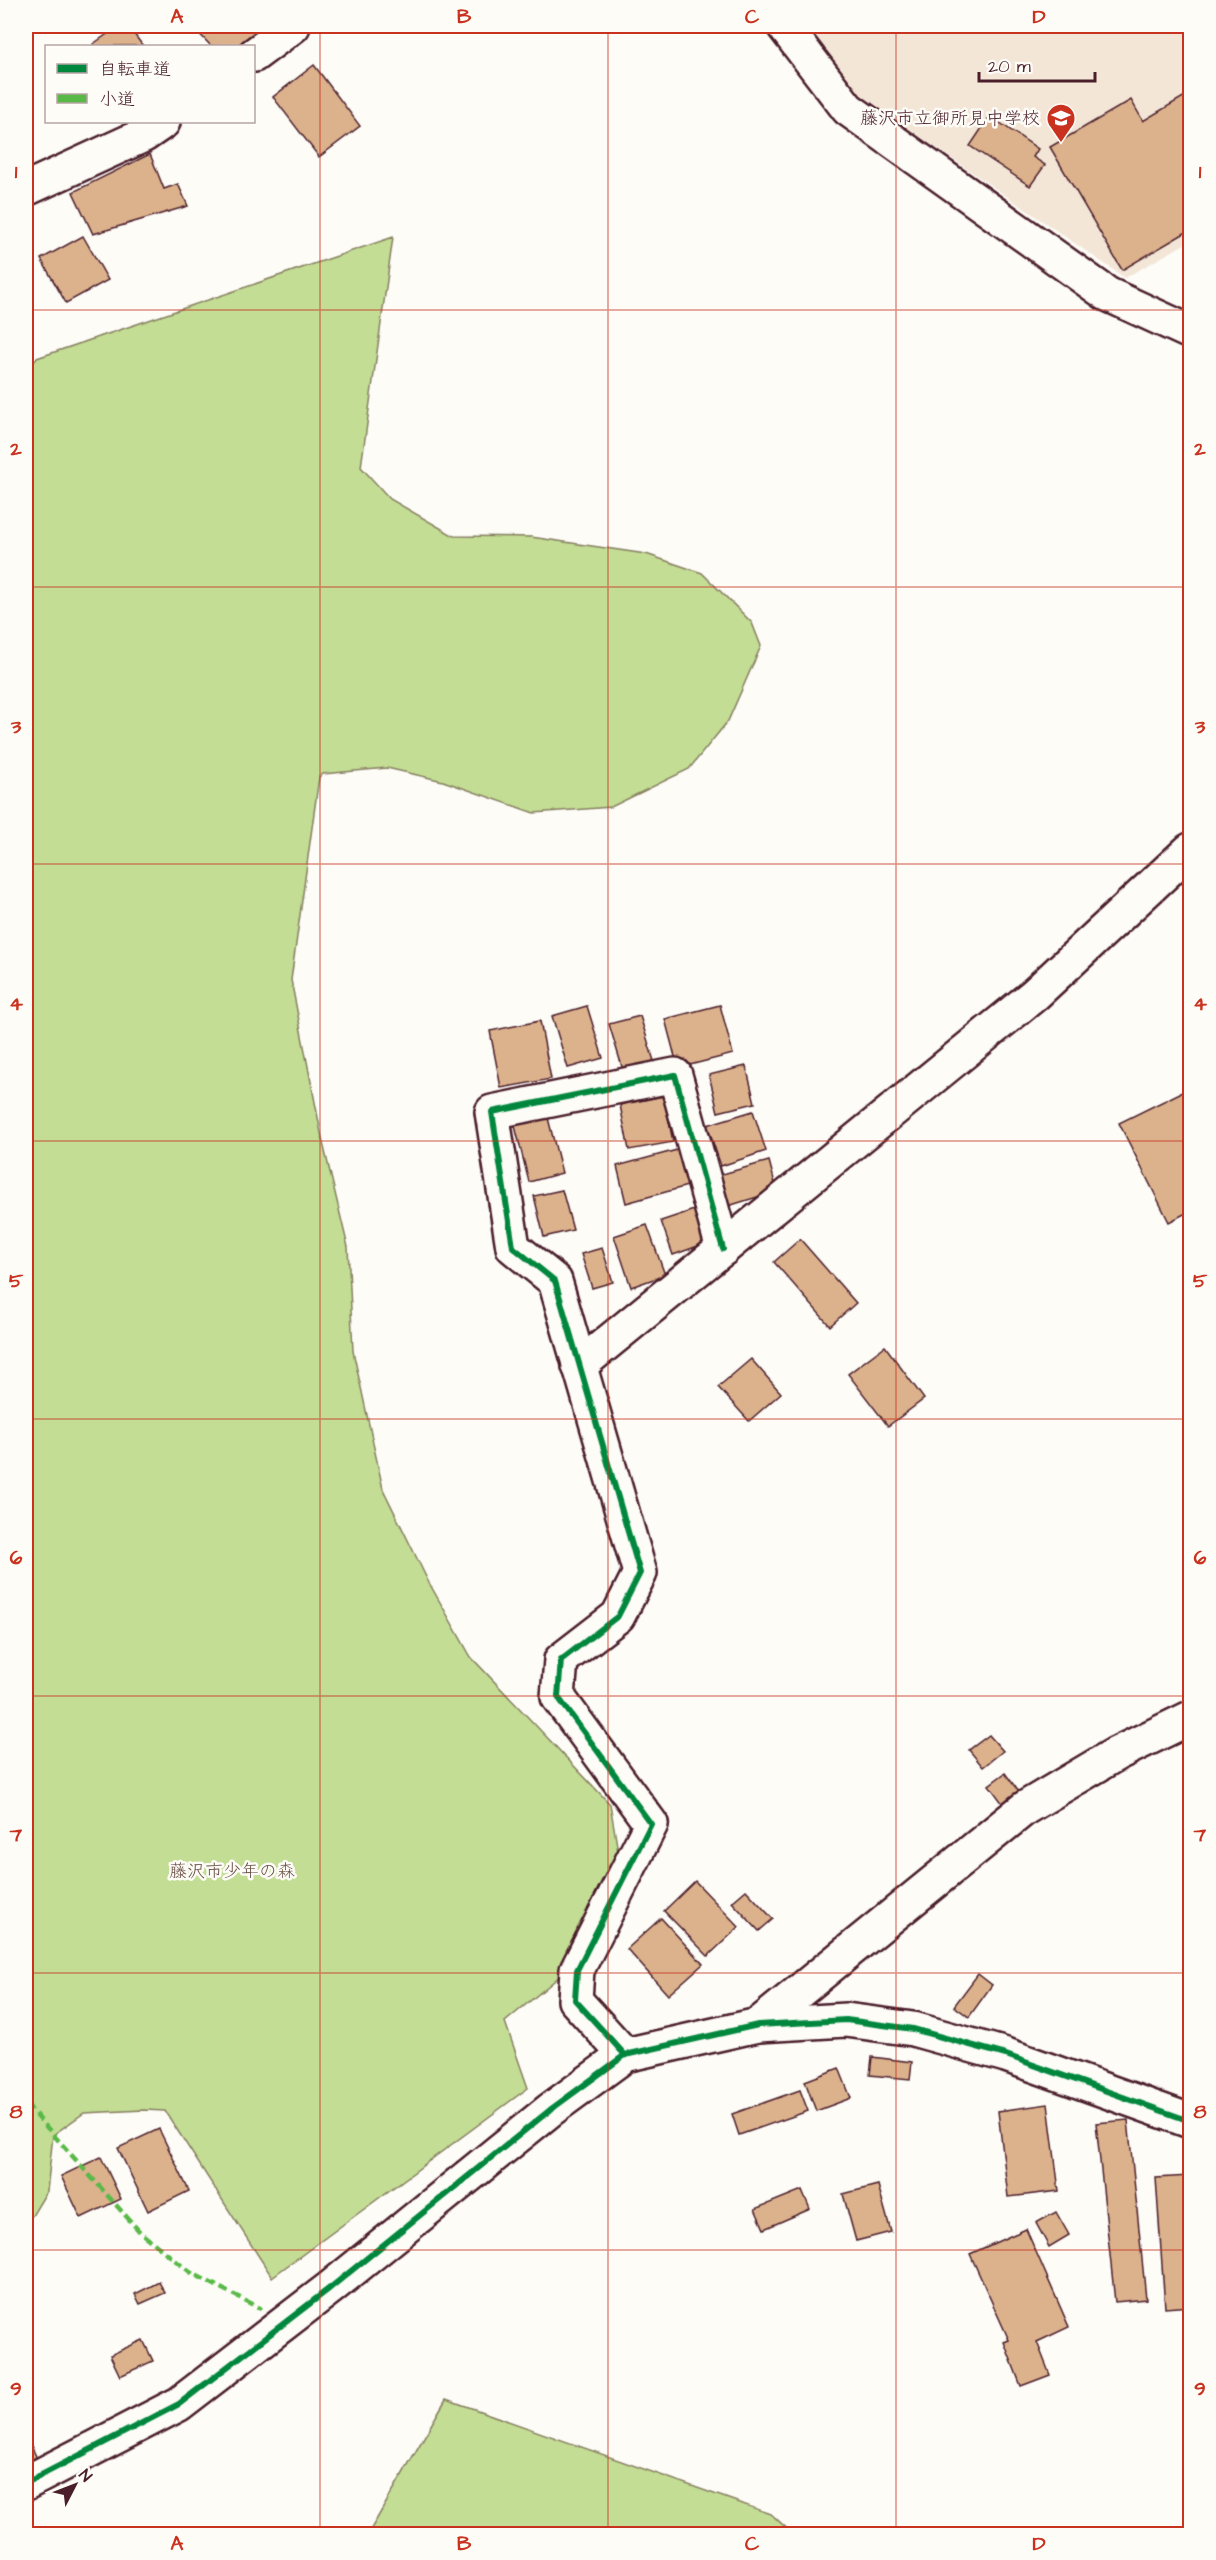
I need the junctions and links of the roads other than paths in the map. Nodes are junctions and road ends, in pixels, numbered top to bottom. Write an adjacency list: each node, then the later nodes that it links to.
1 (293, 26): 3 (street)
2 (784, 26): 6 (street)
3 (255, 54)
4 (162, 123): 5 (street)
5 (26, 189)
6 (1191, 332)
7 (1191, 850): 8 (street)
8 (723, 1249): 9 (street); 9 (street)
9 (579, 1366): 12 (street)
10 (1191, 1718): 11 (street)
11 (758, 2025): 12 (street); 13 (street)
12 (625, 2055): 14 (street)
13 (1191, 2121)
14 (26, 2483)

